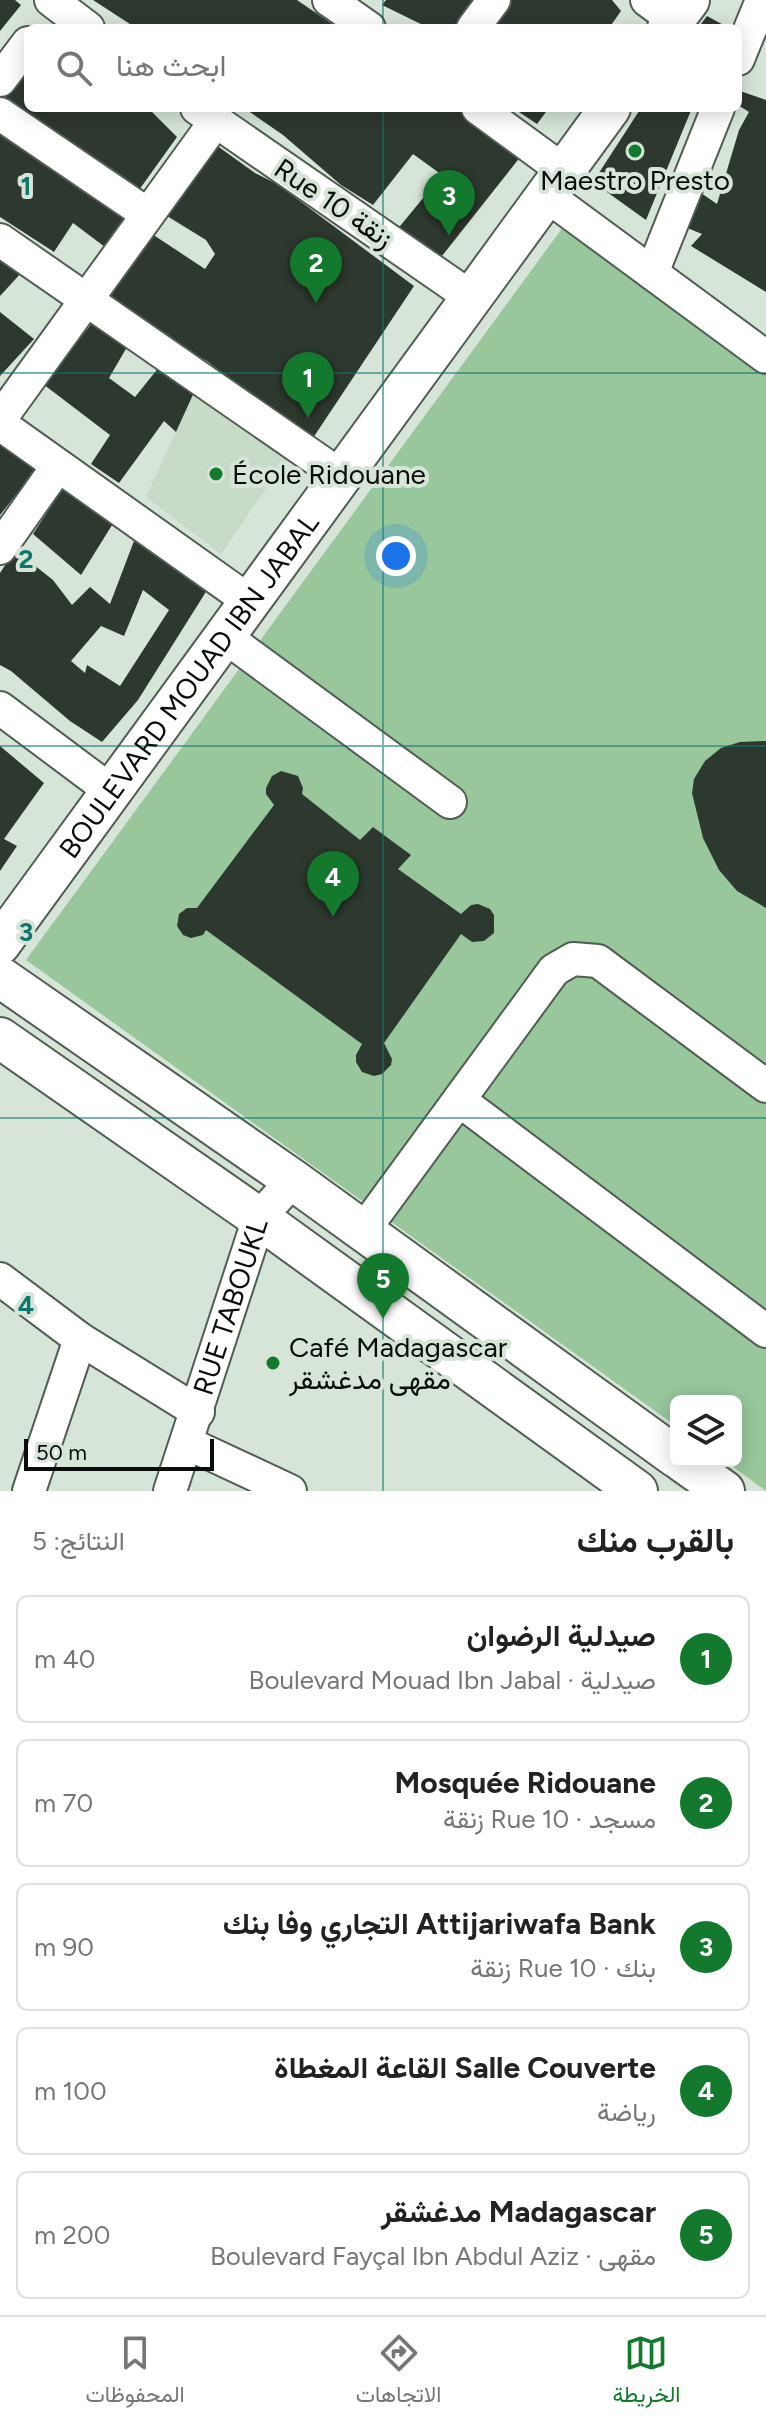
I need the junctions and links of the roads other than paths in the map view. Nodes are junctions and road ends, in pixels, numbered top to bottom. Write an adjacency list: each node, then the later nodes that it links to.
1 (329, 0): 5 (street)
2 (494, 0): 7 (street)
3 (762, 0): 9 (street)
4 (51, 8): 6 (street)
5 (367, 16)
6 (81, 24)
7 (476, 24)
8 (24, 48): 10 (street)
9 (742, 49)
10 (0, 80)
11 (482, 112): 16 (street)
12 (607, 112): 16 (main road, BOULEVARD MOUAD IBN JABAL)
13 (716, 112): 19 (street)
14 (0, 114): 17 (street)
15 (206, 115): 17 (street); 20 (street, Rue 10 زنقة)
16 (555, 183): 19 (street); 20 (main road, BOULEVARD MOUAD IBN JABAL)
17 (147, 214): 21 (street)
18 (0, 240): 21 (street)
19 (652, 273): 22 (street)
20 (472, 298): 25 (main road, BOULEVARD MOUAD IBN JABAL)
21 (86, 300): 23 (street); 25 (street)
22 (766, 357)
23 (0, 422): 24 (street)
24 (58, 466): 26 (street); 27 (street)
25 (341, 476): 27 (main road, BOULEVARD MOUAD IBN JABAL)
26 (0, 548)
27 (249, 601): 28 (main road, BOULEVARD MOUAD IBN JABAL)
28 (224, 636): 30 (main road, BOULEVARD MOUAD IBN JABAL); 31 (street)
29 (0, 708): 30 (street)
30 (111, 791): 32 (main road, BOULEVARD MOUAD IBN JABAL)
31 (450, 802)
32 (0, 944)
33 (0, 977): 37 (main road)
34 (0, 1038): 38 (main road)
35 (766, 1086): 36 (street)
36 (459, 1100): 39 (street); 41 (street)
37 (293, 1180): 38 (street, RUE TABOUKL); 39 (main road)
38 (259, 1218): 43 (street, RUE TABOUKL); 50 (main road)
39 (363, 1231): 45 (main road)
40 (0, 1279): 42 (street)
41 (766, 1331)
42 (80, 1339): 43 (street); 48 (street)
43 (198, 1412): 44 (street, RUE TABOUKL)
44 (187, 1443): 47 (street, RUE TABOUKL); 49 (street)
45 (670, 1453)
46 (690, 1467): 51 (main road)
47 (174, 1489)
48 (29, 1491)
49 (290, 1491)
50 (637, 1491)
51 (724, 1491)

